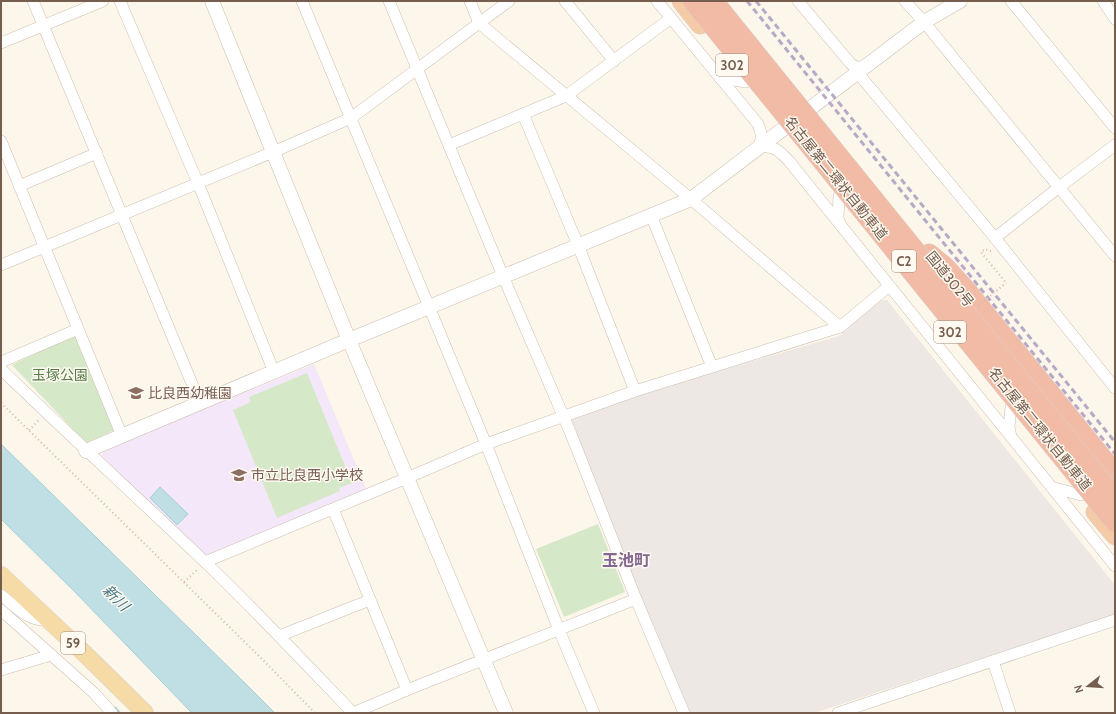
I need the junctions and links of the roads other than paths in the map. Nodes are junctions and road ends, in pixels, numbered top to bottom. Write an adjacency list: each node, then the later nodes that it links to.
1 (33, 1): 23 (street)
2 (103, 1): 23 (street)
3 (120, 1): 42 (street)
4 (212, 1): 40 (street)
5 (302, 1): 33 (street)
6 (389, 1): 26 (street)
7 (470, 1): 22 (street)
8 (509, 1): 22 (street)
9 (564, 1): 25 (street)
10 (657, 1): 19 (street)
11 (681, 1): 29 (highway, 302)
12 (693, 1): 82 (highway, 名古屋第二環状自動車道 / C2, bridge)
13 (798, 1): 27 (street)
14 (905, 1): 21 (street)
15 (960, 1): 21 (street)
16 (1011, 1): 35 (street)
17 (1103, 1): 20 (street)
18 (722, 2): 31 (highway, 国道302号 / 302); 80 (highway, 名古屋第二環状自動車道 / C2, bridge)
19 (671, 18): 25 (street); 28 (street)
20 (1115, 19)
21 (924, 22): 27 (street); 44 (street)
22 (479, 23): 26 (street); 30 (street)
23 (43, 25): 24 (street); 41 (street)
24 (1, 43)
25 (614, 61): 30 (street)
26 (418, 69): 33 (street); 38 (street)
27 (861, 69): 31 (street); 50 (street)
28 (720, 78): 29 (street); 39 (street)
29 (746, 82): 34 (highway, 302)
30 (566, 96): 32 (street); 46 (street)
31 (810, 108): 34 (street); 53 (highway, 国道302号 / 302)
32 (522, 114): 38 (street); 51 (street)
33 (351, 118): 40 (street); 58 (street)
34 (784, 128): 39 (street); 45 (highway, 302)
35 (1115, 128)
36 (1, 141): 43 (street)
37 (1115, 145): 44 (street)
38 (449, 146): 56 (street)
39 (759, 147): 46 (street); 49 (street)
40 (273, 152): 42 (street); 61 (street)
41 (96, 153): 43 (street); 47 (street)
42 (198, 183): 47 (street); 65 (street)
43 (19, 186): 52 (street)
44 (1058, 188): 50 (street); 54 (street)
45 (839, 196): 49 (street); 69 (highway, 302)
46 (691, 199): 48 (street); 59 (street)
47 (122, 214): 52 (street); 68 (street)
48 (651, 215): 51 (street); 63 (street)
49 (840, 225): 57 (street)
50 (995, 238): 66 (street)
51 (578, 245): 56 (street); 67 (street)
52 (44, 246): 55 (street); 60 (street)
53 (929, 254): 75 (highway); 77 (highway, 国道302号 / 302)
54 (1115, 256)
55 (1, 265)
56 (503, 276): 58 (street); 70 (street)
57 (889, 286): 59 (street); 72 (street)
58 (429, 307): 61 (street); 73 (street)
59 (840, 327): 63 (street)
60 (78, 330): 62 (street); 71 (street)
61 (349, 340): 65 (street); 76 (street)
62 (1, 362)
63 (712, 367): 67 (street)
64 (1, 369): 74 (street)
65 (274, 372): 68 (street)
66 (1115, 388)
67 (635, 391): 70 (street)
68 (200, 403): 71 (street)
69 (1011, 407): 72 (street); 79 (highway, 302)
70 (563, 416): 73 (street); 88 (street)
71 (122, 436): 74 (street)
72 (1012, 439): 78 (street)
73 (486, 444): 76 (street); 93 (street)
74 (86, 451): 84 (street)
75 (1115, 474)
76 (407, 478): 81 (street); 96 (street)
77 (1115, 483)
78 (1051, 487): 79 (street); 85 (street)
79 (1081, 495): 83 (highway, 302)
80 (1115, 498)
81 (333, 509): 84 (street); 89 (street)
82 (1115, 522)
83 (1115, 536)
84 (205, 562): 94 (street)
85 (1115, 566)
86 (1, 575): 91 (main road, 59)
87 (1, 595): 91 (street)
88 (636, 599): 93 (street); 105 (street)
89 (370, 600): 94 (street); 99 (street)
90 (1, 610): 95 (street)
91 (48, 620): 101 (main road, 59)
92 (1115, 620): 97 (street)
93 (559, 630): 96 (street); 104 (street)
94 (279, 636): 102 (street)
95 (51, 655): 98 (street); 100 (street)
96 (483, 659): 99 (street); 103 (street)
97 (993, 661): 106 (street); 107 (street)
98 (1, 670)
99 (407, 690): 102 (street)
100 (112, 713)
101 (145, 713)
102 (353, 713)
103 (506, 713)
104 (594, 713)
105 (684, 713)
106 (838, 713)
107 (1010, 713)

